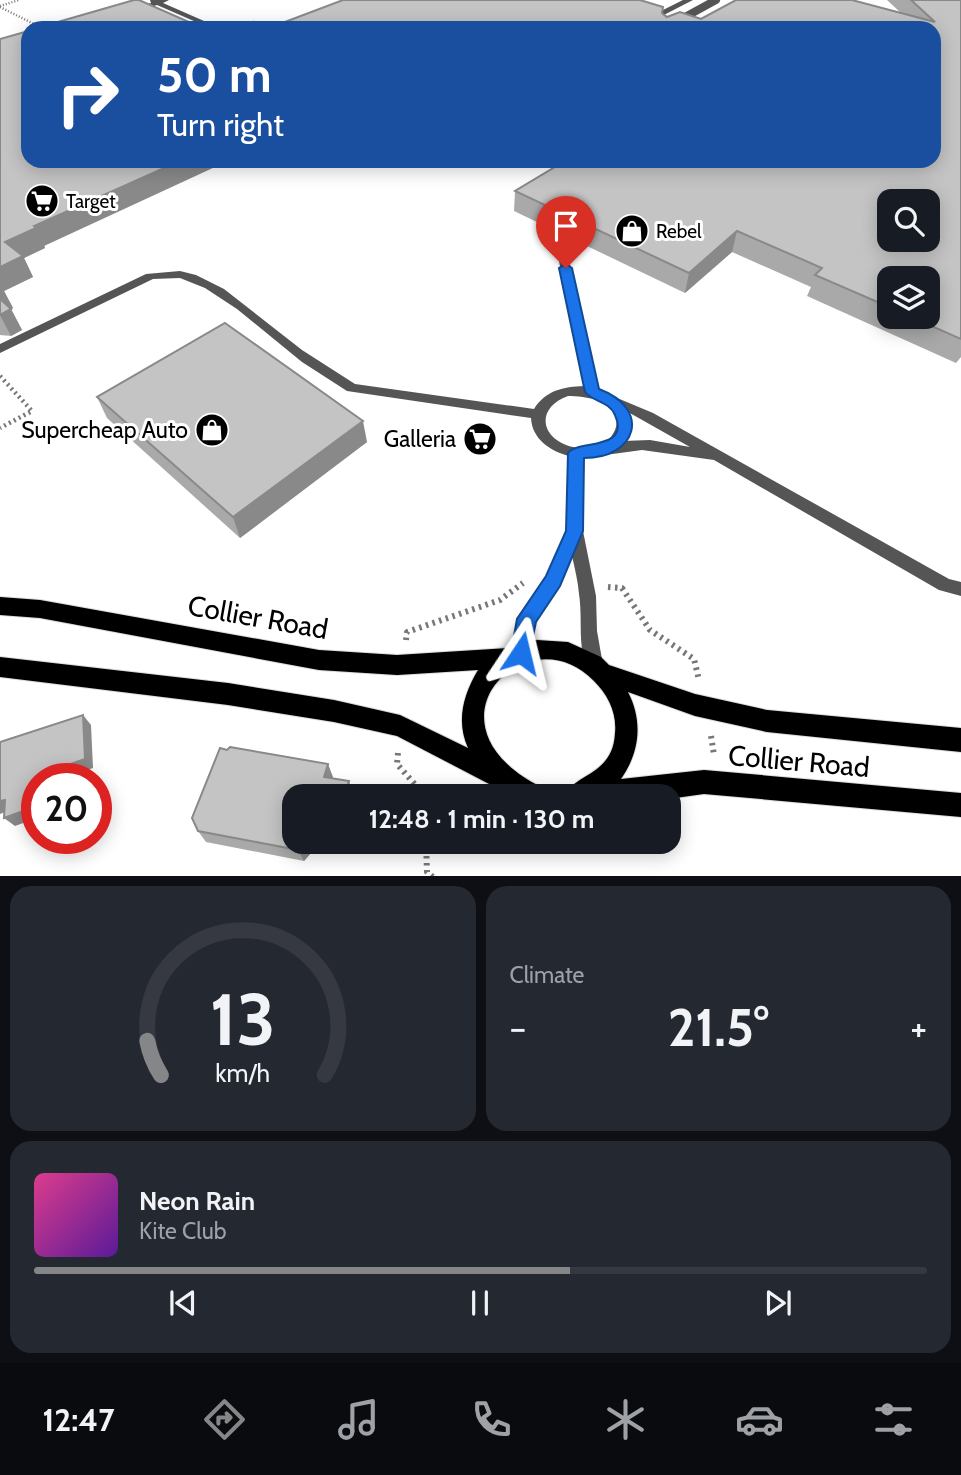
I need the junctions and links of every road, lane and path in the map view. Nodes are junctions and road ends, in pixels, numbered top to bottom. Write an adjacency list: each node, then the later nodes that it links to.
1 (19, 0): 5 (path)
2 (689, 0): 8 (lane)
3 (716, 0): 12 (lane, bridge)
4 (158, 1): 7 (lane); 10 (lane)
5 (0, 6): 9 (path)
6 (642, 12): 8 (lane)
7 (123, 15)
8 (655, 16): 11 (lane)
9 (29, 21)
10 (201, 21)
11 (673, 21)
12 (678, 21)
13 (561, 246): 16 (lane)
14 (0, 349): 18 (lane)
15 (0, 376): 19 (path)
16 (592, 392): 17 (lane); 18 (lane)
17 (609, 398): 20 (lane); 22 (lane)
18 (538, 414): 21 (lane)
19 (0, 428)
20 (612, 446): 21 (lane); 22 (lane)
21 (576, 453): 23 (lane)
22 (719, 458): 24 (lane)
23 (575, 531): 26 (lane); 28 (lane)
24 (961, 589)
25 (0, 606): 26 (main road, Collier Road)
26 (515, 656): 28 (main road, Collier Road); 31 (main road)
27 (0, 667): 31 (main road)
28 (600, 670): 29 (main road, Collier Road); 34 (main road)
29 (961, 740)
30 (397, 764): 32 (path)
31 (493, 774): 33 (main road)
32 (414, 784)
33 (506, 784)
34 (599, 784)
35 (681, 785): 36 (main road, Collier Road)
36 (961, 806)
37 (426, 854): 38 (path)
38 (432, 876)

